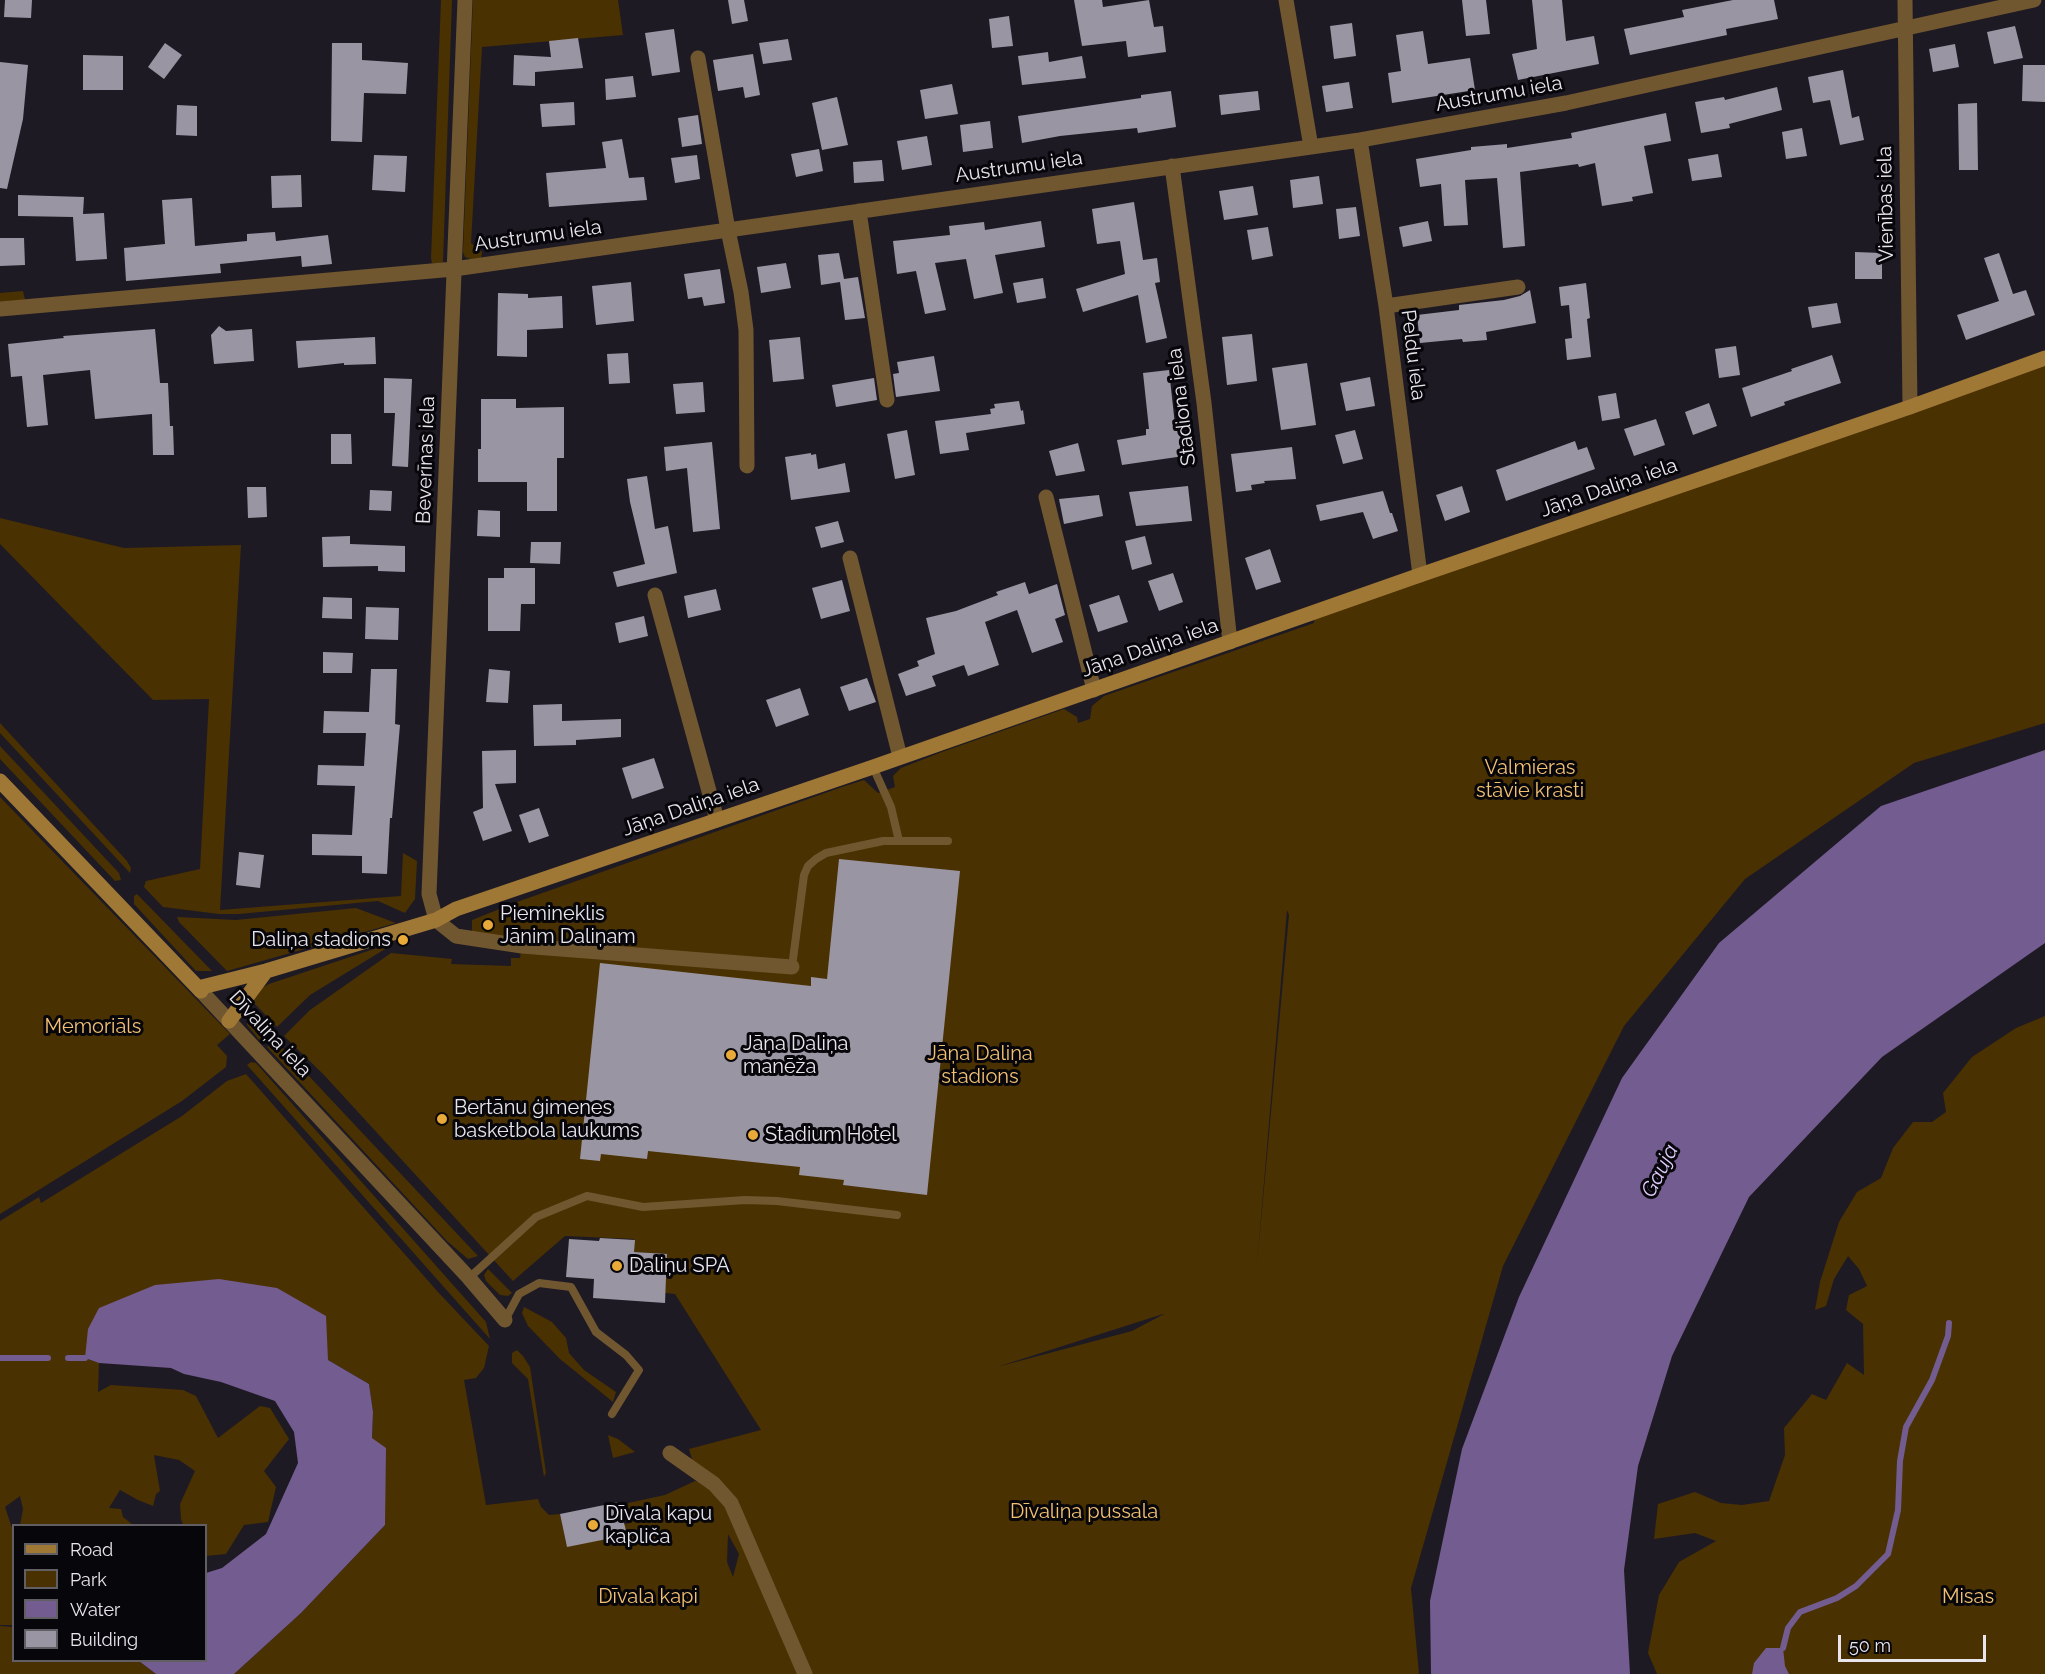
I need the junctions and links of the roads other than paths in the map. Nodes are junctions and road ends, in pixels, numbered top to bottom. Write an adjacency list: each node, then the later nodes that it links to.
1 (465, 0): 12 (street, Beverīnas iela)
2 (1286, 0): 8 (street)
3 (1905, 0): 5 (street, Vienības iela)
4 (2034, 0): 5 (street, Austrumu iela)
5 (1905, 27): 7 (street, Austrumu iela); 18 (street, Vienības iela)
6 (698, 57): 11 (street)
7 (1360, 140): 8 (street, Austrumu iela); 14 (street, Peldu iela)
8 (1311, 147): 9 (street, Austrumu iela)
9 (1172, 166): 10 (street, Austrumu iela); 24 (street, Stadiona iela)
10 (859, 211): 11 (street, Austrumu iela); 17 (street)
11 (728, 230): 12 (street, Austrumu iela); 19 (street)
12 (454, 269): 15 (street, Austrumu iela); 32 (street, Beverīnas iela)
13 (1518, 287): 14 (street)
14 (1386, 306): 22 (street, Peldu iela)
15 (0, 309)
16 (2045, 358): 18 (street, Jāņa Daliņa iela)
17 (887, 400)
18 (1910, 407): 22 (street, Jāņa Daliņa iela)
19 (747, 466)
20 (1046, 497): 25 (street)
21 (850, 558): 26 (street)
22 (1420, 575): 24 (street, Jāņa Daliņa iela)
23 (655, 595): 29 (street)
24 (1230, 642): 25 (street, Jāņa Daliņa iela)
25 (1094, 690): 26 (street, Jāņa Daliņa iela)
26 (900, 757): 27 (street, Jāņa Daliņa iela)
27 (873, 767): 29 (street, Jāņa Daliņa iela); 30 (lane)
28 (0, 781): 35 (street, Dīvaliņa iela)
29 (717, 820): 32 (street, Jāņa Daliņa iela)
30 (899, 841): 31 (lane); 33 (lane)
31 (948, 842)
32 (436, 920): 33 (street); 34 (street, Jāņa Daliņa iela)
33 (792, 967)
34 (266, 970): 35 (street, Jāņa Daliņa iela); 36 (street)
35 (200, 989): 36 (street, Dīvaliņa iela)
36 (229, 1021): 38 (street, Dīvaliņa iela)
37 (897, 1215): 38 (lane)
38 (469, 1278): 39 (street, Dīvaliņa iela)
39 (505, 1320): 40 (lane)
40 (612, 1414)
41 (670, 1453): 42 (street)
42 (805, 1674)

